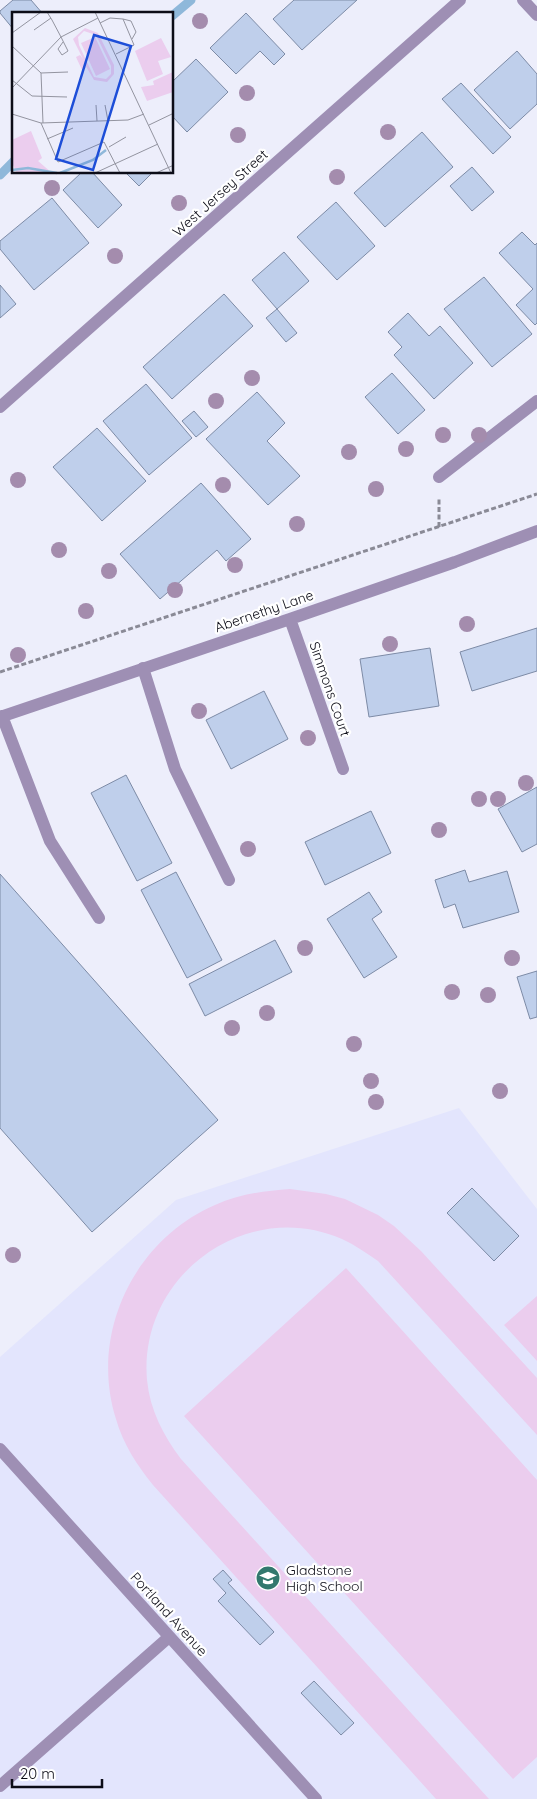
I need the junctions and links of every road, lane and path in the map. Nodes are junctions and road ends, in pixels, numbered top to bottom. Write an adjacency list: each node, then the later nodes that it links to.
1 (460, 0): 5 (street, West Jersey Street)
2 (523, 0): 3 (street)
3 (537, 15)
4 (537, 401): 6 (street)
5 (0, 407)
6 (439, 477): 8 (path)
7 (537, 494): 8 (path)
8 (439, 527): 12 (path)
9 (537, 531): 10 (street, Abernethy Lane)
10 (290, 619): 11 (street, Abernethy Lane); 14 (street, Simmons Court)
11 (144, 668): 13 (street, Abernethy Lane); 15 (street)
12 (0, 672)
13 (1, 716): 16 (street)
14 (343, 769)
15 (229, 880)
16 (99, 918)
17 (0, 1449): 18 (street, Portland Avenue)
18 (169, 1637): 19 (street); 20 (street, Portland Avenue)
19 (0, 1786)
20 (316, 1799)

